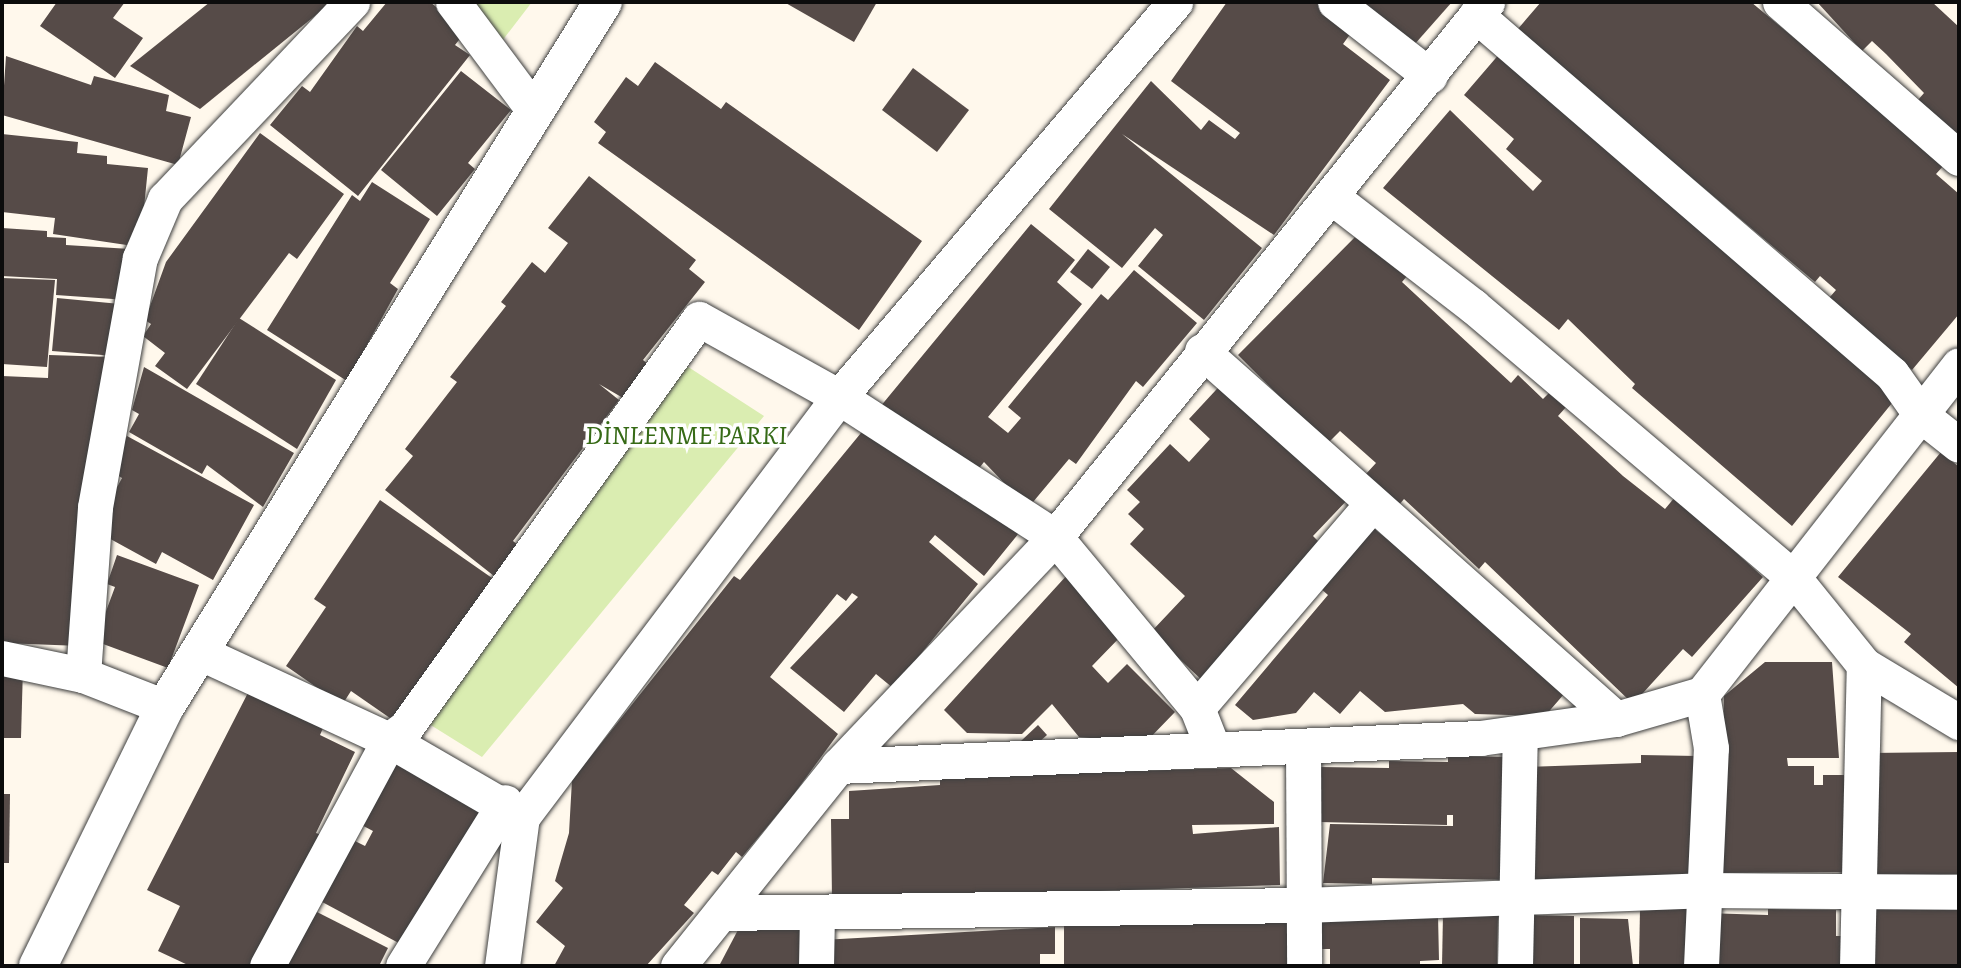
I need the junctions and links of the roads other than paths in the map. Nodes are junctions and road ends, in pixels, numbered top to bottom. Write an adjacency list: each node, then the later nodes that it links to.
1 (352, 2): 23 (street)
2 (453, 2): 9 (street)
3 (603, 2): 9 (street)
4 (1335, 2): 8 (street)
5 (1780, 2): 10 (street)
6 (1167, 5): 14 (street)
7 (1481, 9): 8 (street); 15 (street)
8 (1430, 76): 11 (street)
9 (535, 112): 20 (street)
10 (1959, 158)
11 (1332, 197): 12 (street); 19 (street)
12 (1202, 351): 17 (street); 18 (street)
13 (1959, 365): 15 (street)
14 (839, 397): 18 (street); 30 (street); 34 (street)
15 (1921, 415): 16 (street); 19 (street)
16 (1959, 445)
17 (1370, 506): 26 (street); 27 (street)
18 (1055, 537): 26 (street); 33 (street)
19 (1793, 577): 22 (street); 24 (street)
20 (203, 654): 25 (street); 30 (street)
21 (2, 658): 23 (street)
22 (1864, 665): 28 (street); 38 (street)
23 (83, 675): 25 (street)
24 (1702, 694): 27 (street); 35 (street)
25 (165, 707): 42 (street)
26 (1197, 708): 31 (street)
27 (1616, 719): 29 (street)
28 (1959, 722)
29 (1520, 733): 32 (street); 37 (street)
30 (389, 740): 34 (street); 43 (street)
31 (1212, 746): 32 (street); 33 (street)
32 (1303, 746): 39 (street)
33 (838, 766): 41 (street)
34 (514, 809): 44 (street); 45 (street)
35 (1703, 890): 37 (street); 38 (street); 50 (street)
36 (1959, 892): 38 (street)
37 (1517, 895): 39 (street); 49 (street)
38 (1857, 896): 51 (street)
39 (1303, 905): 40 (street); 48 (street)
40 (817, 912): 41 (street); 47 (street)
41 (720, 913): 46 (street)
42 (38, 966)
43 (267, 966)
44 (403, 966)
45 (502, 966)
46 (678, 966)
47 (816, 966)
48 (1304, 966)
49 (1516, 966)
50 (1701, 966)
51 (1857, 966)

